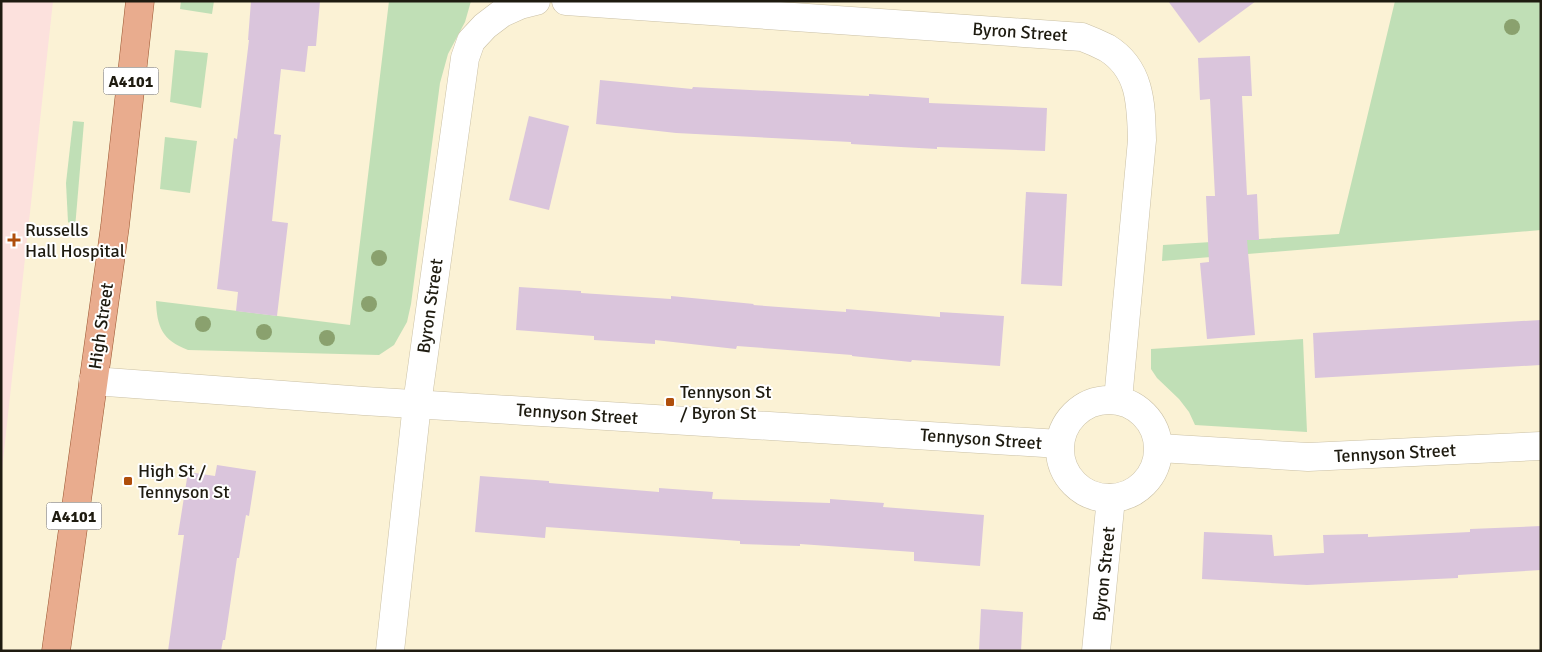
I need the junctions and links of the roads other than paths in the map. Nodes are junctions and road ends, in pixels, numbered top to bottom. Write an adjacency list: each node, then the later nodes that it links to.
1 (140, 1): 4 (main road, High Street / A4101)
2 (536, 1): 6 (street, Byron Street)
3 (566, 1): 5 (street, Byron Street)
4 (93, 381): 6 (street, Tennyson Street); 11 (main road, High Street / A4101)
5 (1118, 400): 7 (street); 9 (street)
6 (416, 404): 7 (street, Tennyson Street); 12 (street, Byron Street)
7 (1060, 444): 10 (street)
8 (1541, 446): 9 (street, Tennyson Street)
9 (1158, 448): 10 (street)
10 (1111, 498): 13 (street, Byron Street)
11 (56, 651)
12 (390, 651)
13 (1096, 651)

